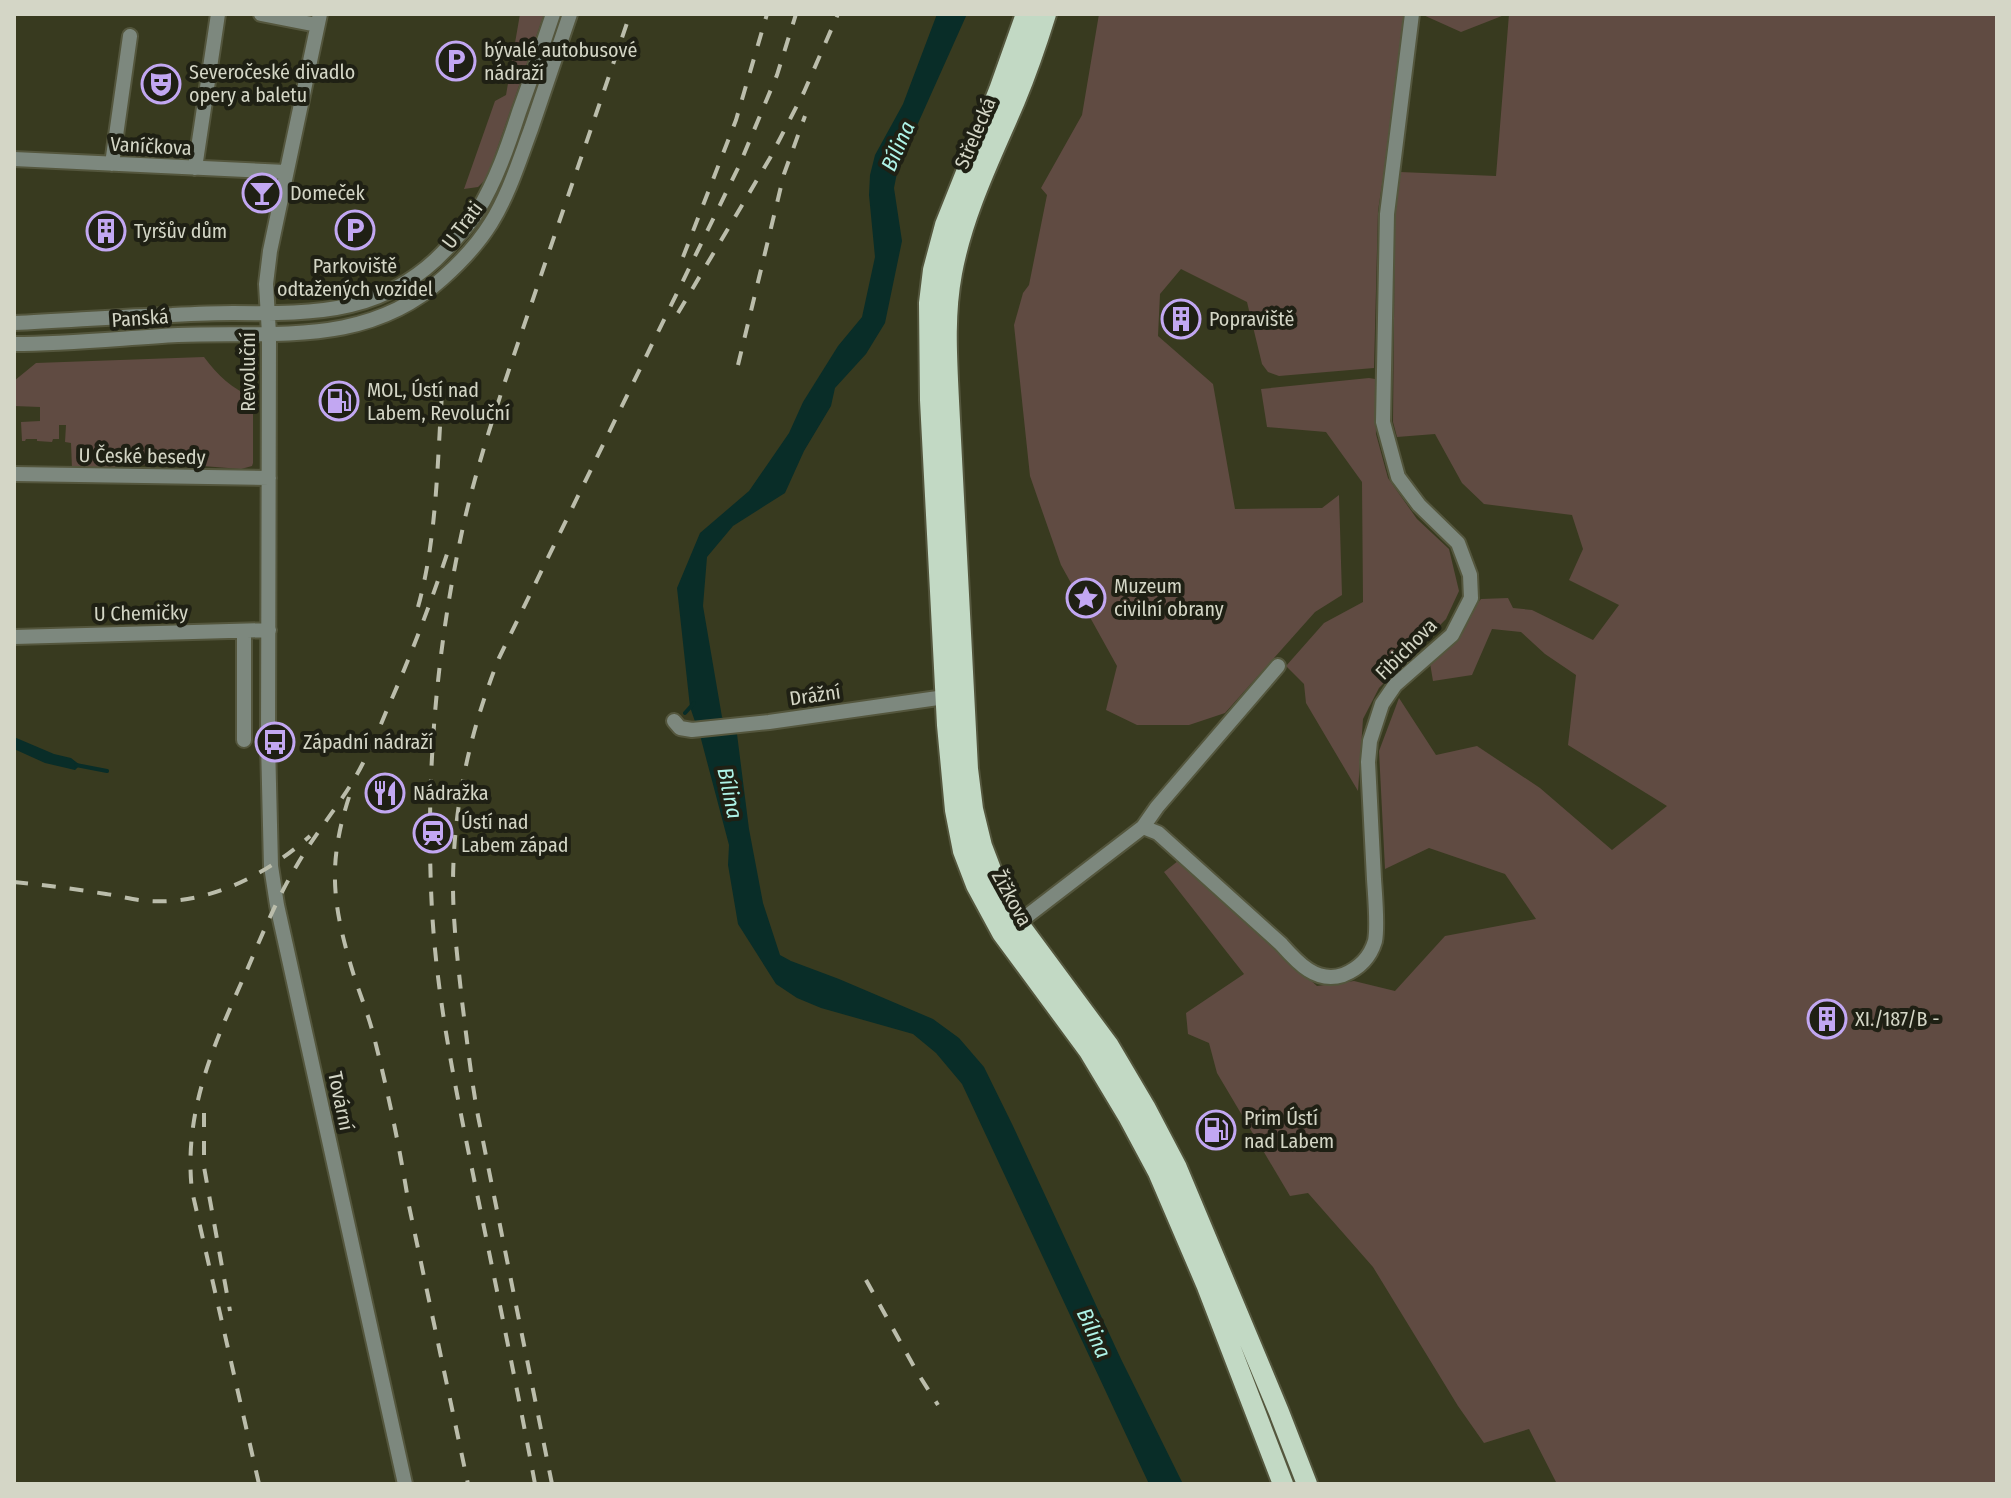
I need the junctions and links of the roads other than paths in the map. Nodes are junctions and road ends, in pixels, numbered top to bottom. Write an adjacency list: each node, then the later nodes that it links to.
1 (218, 14): 12 (street)
2 (261, 14): 8 (street)
3 (553, 14): 15 (street, U Trati)
4 (570, 14): 17 (street, U Trati)
5 (1026, 14): 14 (main road, Střelecká)
6 (1046, 14): 14 (main road, Střelecká)
7 (1412, 14): 29 (street, Fibichova)
8 (321, 18): 13 (street, Revoluční)
9 (130, 36): 11 (street)
10 (14, 159): 11 (street, Vaníčkova)
11 (112, 164): 12 (street, Vaníčkova)
12 (195, 168): 13 (street, Vaníčkova)
13 (286, 172): 15 (street, Revoluční)
14 (943, 271): 25 (main road, Žižkova)
15 (268, 314): 16 (street, Panská); 17 (street, Revoluční)
16 (14, 323)
17 (269, 334): 18 (street, Panská); 20 (street, Revoluční)
18 (14, 344)
19 (14, 474): 20 (street, U České besedy)
20 (269, 478): 21 (street, Revoluční)
21 (269, 630): 22 (street, U Chemičky); 27 (street, Revoluční)
22 (244, 631): 23 (street, U Chemičky); 28 (street)
23 (14, 637)
24 (1278, 666): 29 (street)
25 (955, 696): 26 (street, Drážní); 30 (main road, Žižkova); 33 (main road, Žižkova)
26 (674, 721)
27 (268, 724): 32 (street, Tovární)
28 (244, 740)
29 (1143, 827): 30 (street)
30 (1018, 923): 31 (main road, Žižkova)
31 (1310, 1482)
32 (405, 1484)
33 (1283, 1484)

